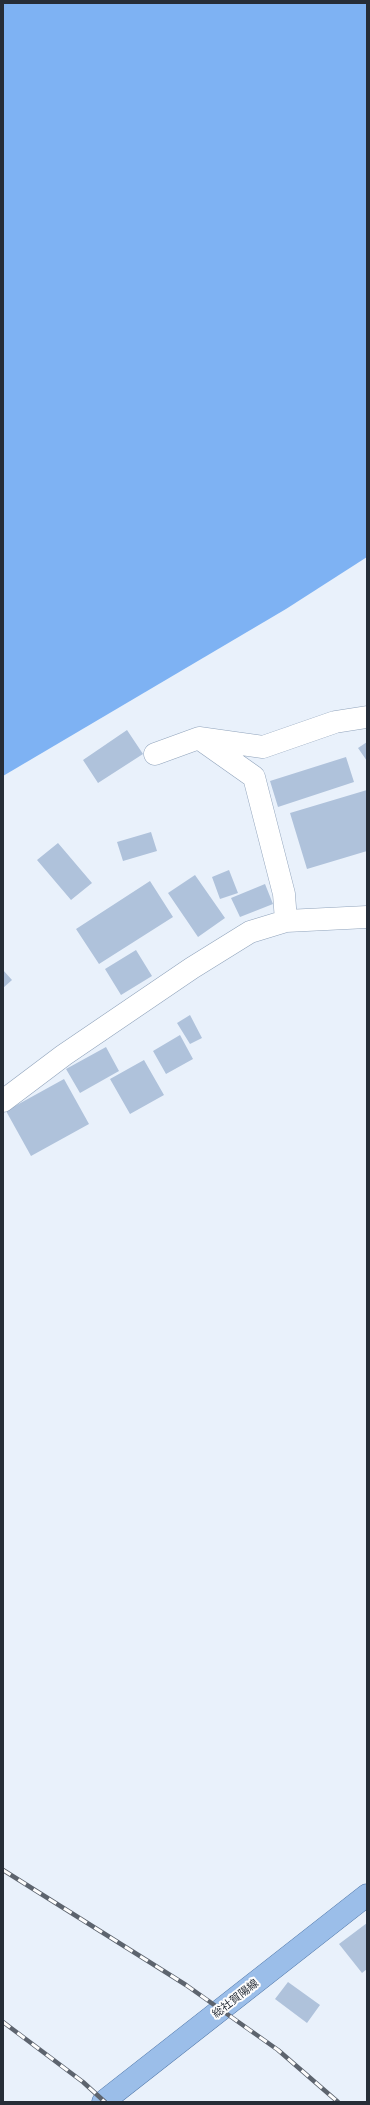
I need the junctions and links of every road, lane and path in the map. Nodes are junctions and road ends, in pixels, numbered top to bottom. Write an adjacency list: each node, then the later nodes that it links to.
1 (367, 717): 2 (street)
2 (199, 738): 3 (street); 5 (street)
3 (155, 754)
4 (367, 917): 5 (street)
5 (286, 921): 6 (street)
6 (3, 1101)
7 (367, 1895): 8 (main road, 総社賀陽線)
8 (104, 2102)

